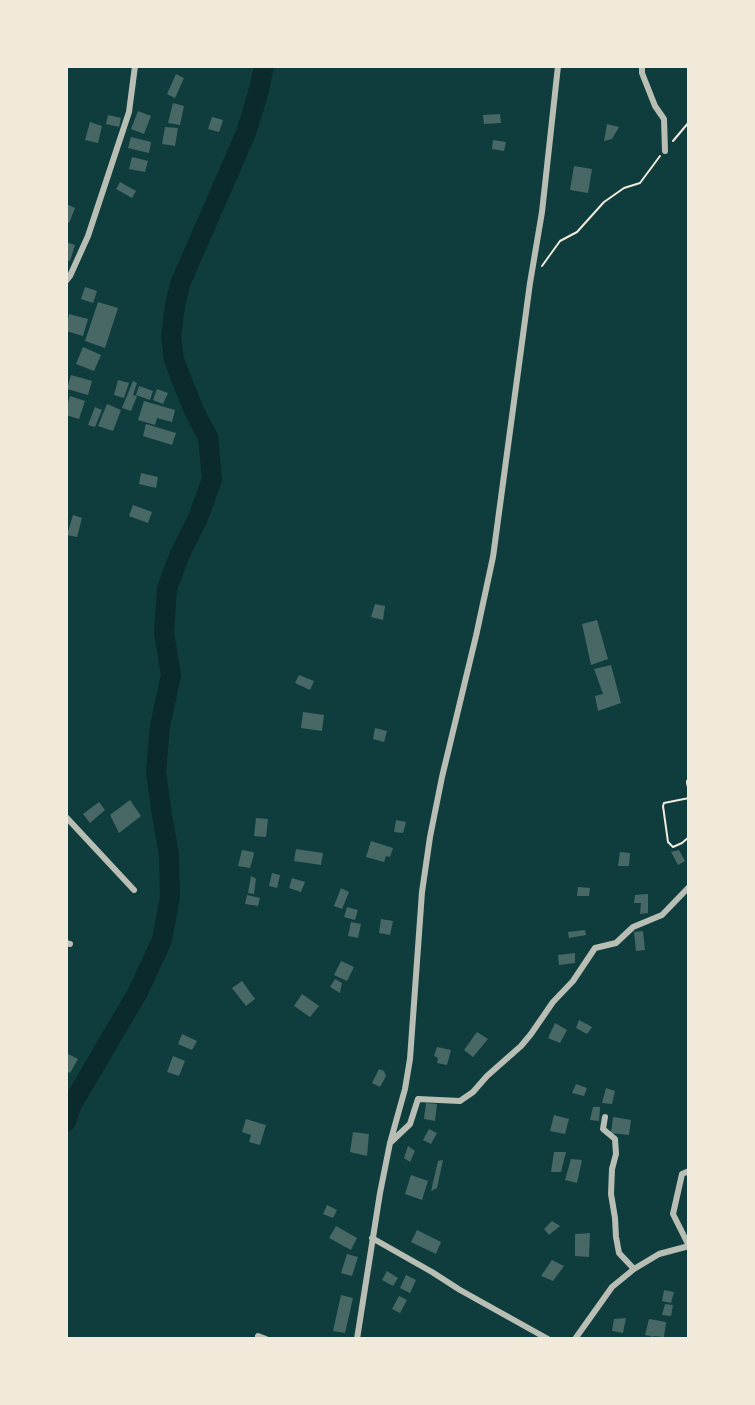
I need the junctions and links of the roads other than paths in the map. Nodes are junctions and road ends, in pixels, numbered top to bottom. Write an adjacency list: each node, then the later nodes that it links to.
1 (135, 66): 6 (street)
2 (549, 66): 4 (street)
3 (642, 66): 5 (street)
4 (558, 69): 11 (street)
5 (664, 151)
6 (66, 280)
7 (66, 817): 9 (street)
8 (689, 886): 11 (street)
9 (134, 890)
10 (605, 1117): 14 (street)
11 (390, 1143): 13 (street)
12 (689, 1171): 14 (street)
13 (372, 1238): 17 (street); 18 (street)
14 (634, 1269): 19 (street)
15 (258, 1336): 16 (street)
16 (266, 1339)
17 (357, 1339)
18 (548, 1339)
19 (575, 1339)

